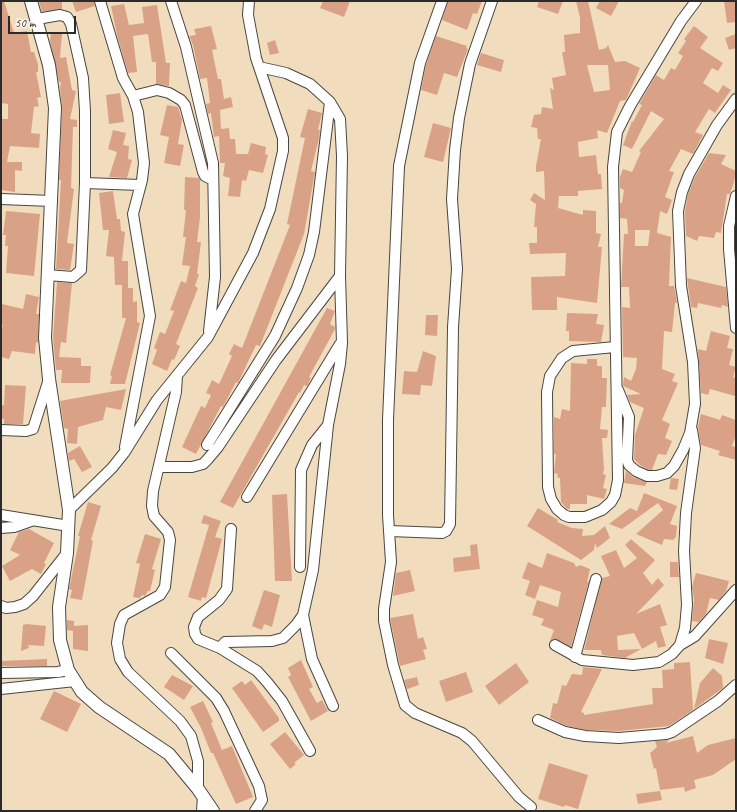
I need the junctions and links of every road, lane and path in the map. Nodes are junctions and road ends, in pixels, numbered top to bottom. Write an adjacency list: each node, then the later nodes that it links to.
1 (31, 1): 8 (street)
2 (100, 1): 10 (street)
3 (171, 1): 13 (street)
4 (249, 1): 9 (street)
5 (442, 1): 41 (street)
6 (492, 1): 41 (street)
7 (696, 1): 24 (street)
8 (37, 19): 14 (street); 18 (street)
9 (259, 67): 12 (street); 22 (street)
10 (133, 96): 13 (street); 15 (street)
11 (736, 99): 29 (street)
12 (330, 102): 20 (street); 31 (street)
13 (213, 180): 22 (street)
14 (85, 183): 15 (street); 19 (street)
15 (140, 185): 32 (street)
16 (736, 196): 21 (street)
17 (1, 198): 18 (street)
18 (52, 201): 19 (street)
19 (47, 275): 26 (street)
20 (340, 276): 23 (street); 33 (street)
21 (736, 328)
22 (208, 338): 25 (street)
23 (342, 343): 28 (street); 34 (street)
24 (615, 347): 27 (street); 27 (street)
25 (177, 376): 32 (street); 33 (street)
26 (49, 379): 30 (street); 35 (street)
27 (616, 387): 29 (street)
28 (328, 425): 43 (street); 47 (street)
29 (691, 426): 49 (street)
30 (1, 430)
31 (207, 445)
32 (124, 453): 35 (street)
33 (159, 467): 61 (street)
34 (247, 497)
35 (69, 510): 38 (street)
36 (1, 515): 37 (street)
37 (33, 520): 38 (street); 39 (street)
38 (69, 526): 42 (street)
39 (1, 528)
40 (231, 529): 50 (street)
41 (390, 531): 62 (street)
42 (67, 553): 46 (street); 53 (street)
43 (300, 567)
44 (596, 578): 52 (street)
45 (736, 590): 49 (street)
46 (1, 606)
47 (303, 615): 50 (street); 58 (street)
48 (555, 645): 52 (street)
49 (680, 645): 52 (street)
50 (220, 648): 60 (street)
51 (171, 653): 65 (street)
52 (575, 657)
53 (68, 670): 54 (street); 55 (street)
54 (1, 673)
55 (75, 681): 57 (street); 61 (street)
56 (736, 685): 59 (street)
57 (1, 689)
58 (333, 706)
59 (538, 720)
60 (310, 751)
61 (201, 792): 63 (street); 64 (street)
62 (531, 807)
63 (202, 811)
64 (213, 811)
65 (255, 811)

